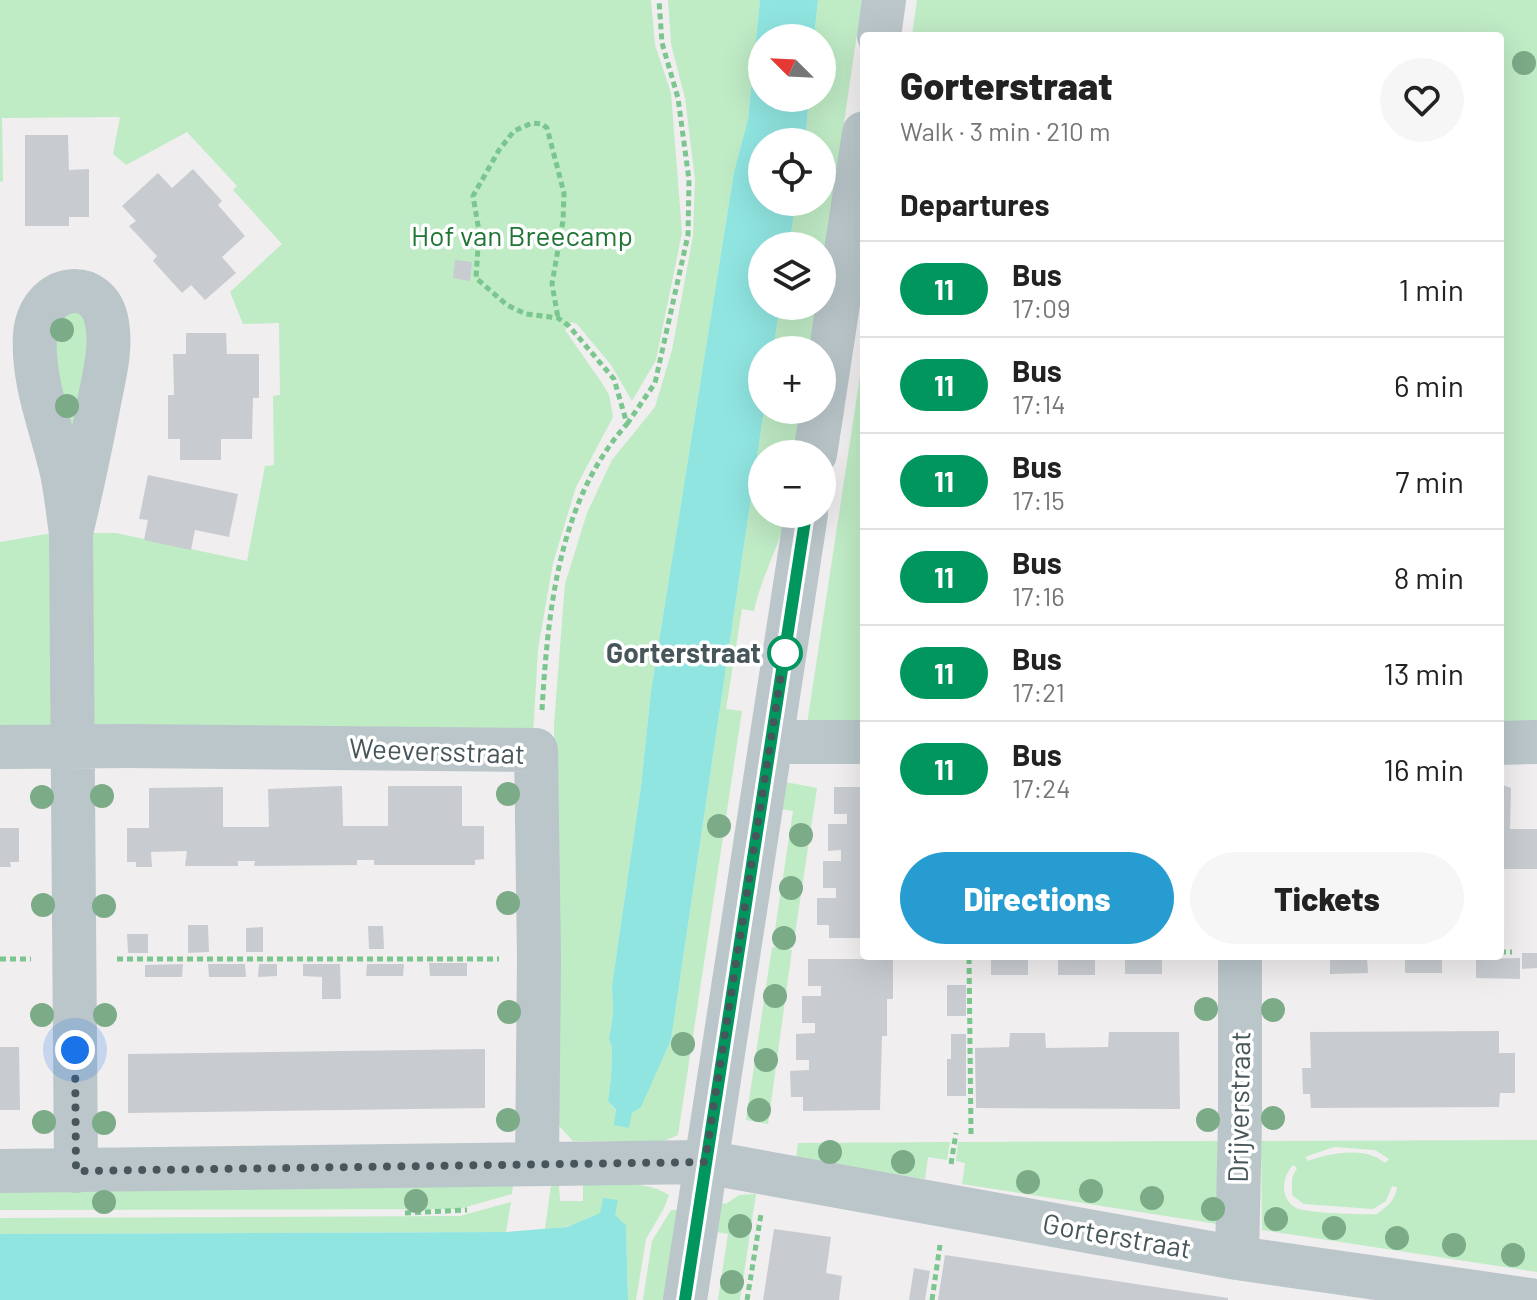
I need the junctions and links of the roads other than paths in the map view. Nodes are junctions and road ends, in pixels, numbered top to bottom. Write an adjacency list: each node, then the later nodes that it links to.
1 (884, 0): 2 (street)
2 (880, 32)
3 (860, 159): 4 (street)
4 (833, 336)
5 (804, 528): 7 (street)
6 (71, 533): 12 (street)
7 (771, 742): 8 (street); 14 (street)
8 (860, 742)
9 (1537, 742): 10 (street)
10 (1504, 743)
11 (0, 747): 12 (street, Weeversstraat)
12 (73, 747): 15 (street, Weeversstraat); 17 (street)
13 (1240, 960): 18 (street, Drijverstraat)
14 (705, 1162): 15 (street); 18 (street, Gorterstraat); 19 (street)
15 (537, 1163): 17 (street)
16 (0, 1171): 17 (street)
17 (76, 1171)
18 (1237, 1258): 20 (street, Gorterstraat)
19 (685, 1300)
20 (1530, 1300)

